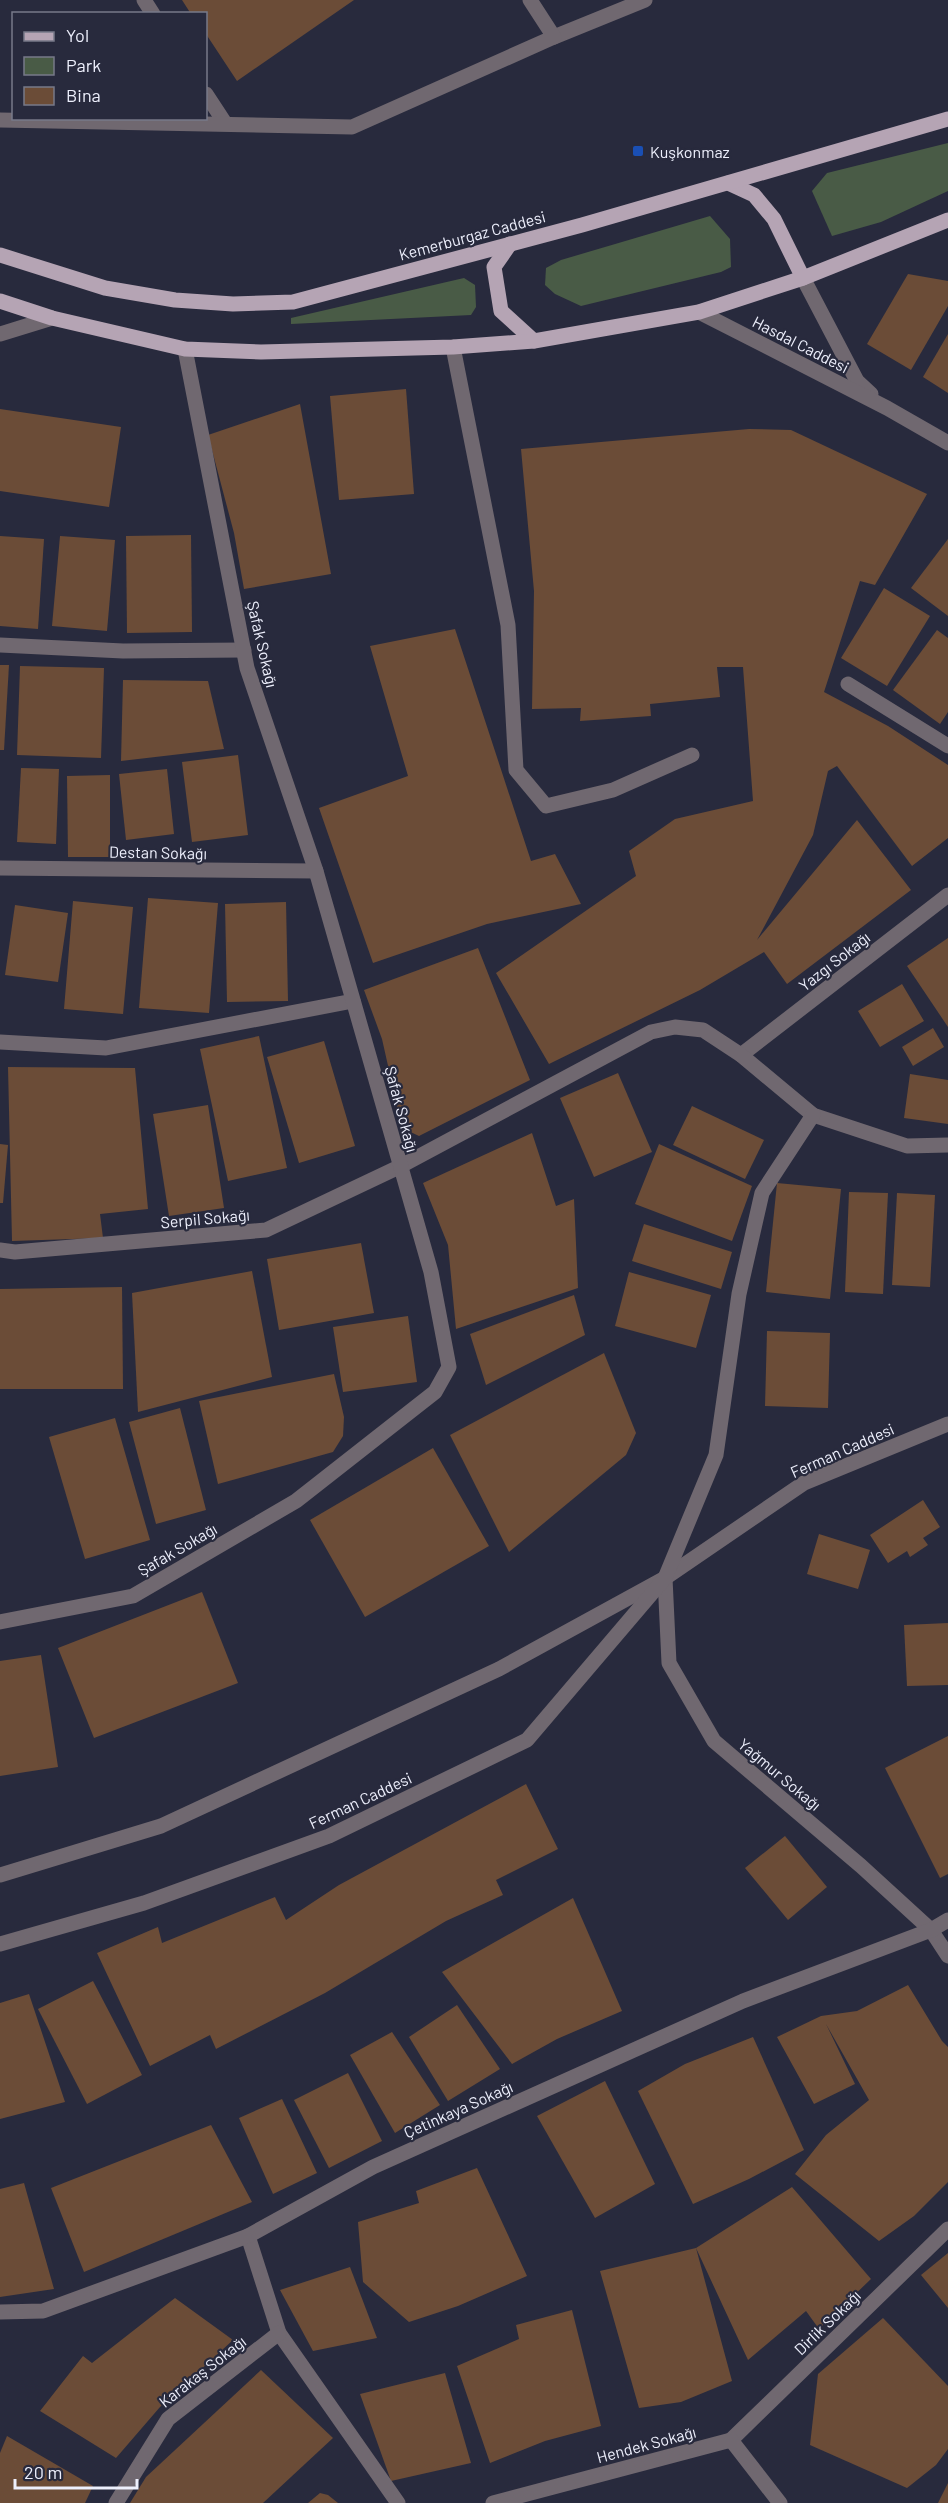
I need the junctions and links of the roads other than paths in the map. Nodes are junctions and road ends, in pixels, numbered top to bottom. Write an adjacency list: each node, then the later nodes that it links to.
1 (530, 0): 3 (street)
2 (645, 0): 3 (street)
3 (554, 37): 7 (street)
4 (207, 96): 7 (street)
5 (948, 119): 8 (main road, Kemerburgaz Caddesi)
6 (0, 120): 7 (street)
7 (225, 123)
8 (728, 183): 10 (main road, Kemerburgaz Caddesi); 12 (main road)
9 (948, 220): 12 (main road)
10 (510, 244): 11 (main road, Kemerburgaz Caddesi); 17 (main road)
11 (0, 255)
12 (803, 278): 14 (main road); 20 (street, Hasdal Caddesi)
13 (0, 301): 15 (main road)
14 (699, 312): 17 (main road); 20 (street, Hasdal Caddesi)
15 (52, 318): 16 (street); 19 (main road)
16 (0, 334)
17 (534, 341): 18 (main road)
18 (453, 347): 19 (main road); 26 (street)
19 (185, 350): 23 (street, Şafak Sokağı)
20 (887, 408): 21 (street, Hasdal Caddesi)
21 (948, 443)
22 (0, 645): 23 (street)
23 (244, 650): 28 (street, Şafak Sokağı)
24 (848, 684): 25 (street)
25 (948, 746)
26 (692, 755)
27 (0, 868): 28 (street, Destan Sokağı)
28 (316, 871): 30 (street, Şafak Sokağı)
29 (948, 895): 32 (street, Yazgı Sokağı)
30 (353, 1001): 31 (street); 35 (street, Şafak Sokağı)
31 (0, 1042)
32 (741, 1055): 33 (street, Serpil Sokağı); 35 (street, Serpil Sokağı)
33 (813, 1115): 34 (street); 38 (street)
34 (948, 1145)
35 (399, 1167): 36 (street, Serpil Sokağı); 39 (street, Şafak Sokağı)
36 (0, 1250)
37 (948, 1424): 38 (street, Ferman Caddesi)
38 (665, 1578): 40 (street, Ferman Caddesi); 42 (street, Yağmur Sokağı); 43 (street, Ferman Caddesi)
39 (0, 1622)
40 (0, 1875)
41 (948, 1920): 42 (street, Çetinkaya Sokağı)
42 (931, 1930): 44 (street, Yağmur Sokağı); 46 (street, Çetinkaya Sokağı)
43 (0, 1944)
44 (948, 1956)
45 (948, 2229): 49 (street, Dirlik Sokağı)
46 (248, 2236): 47 (street, Çetinkaya Sokağı); 48 (street)
47 (0, 2312)
48 (279, 2333): 50 (street, Karakaş Sokağı); 51 (street)
49 (731, 2440): 52 (street, Hendek Sokağı); 53 (street)
50 (116, 2503)
51 (398, 2503)
52 (493, 2503)
53 (780, 2503)

